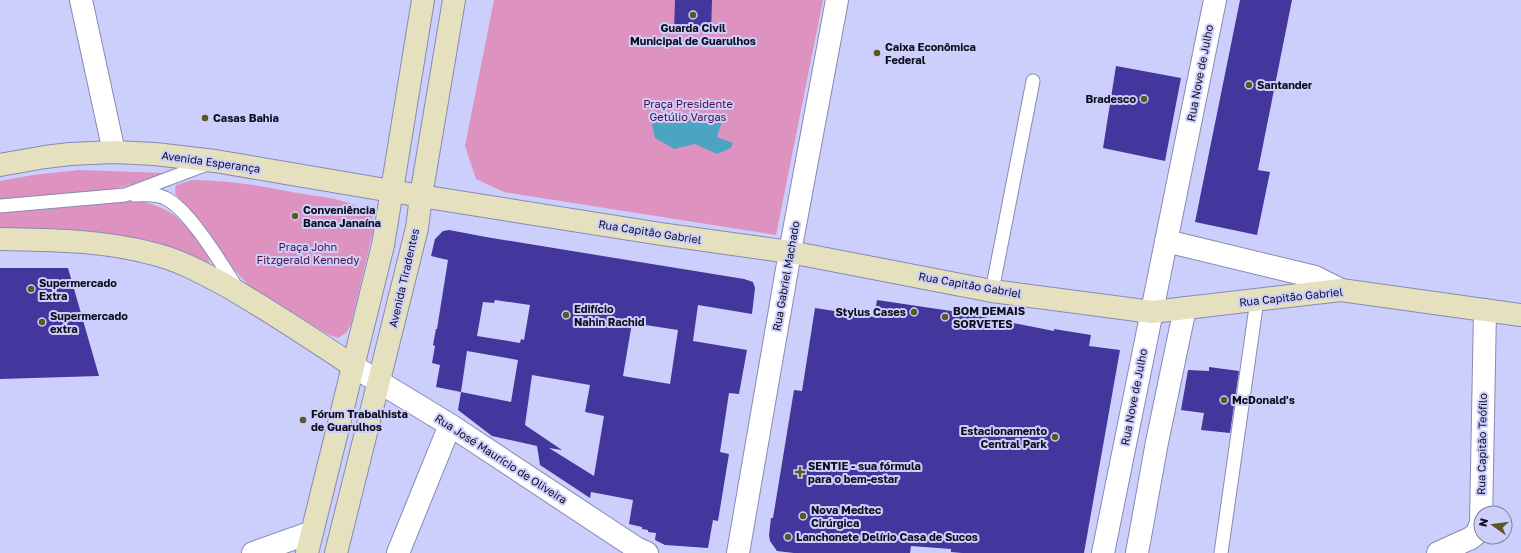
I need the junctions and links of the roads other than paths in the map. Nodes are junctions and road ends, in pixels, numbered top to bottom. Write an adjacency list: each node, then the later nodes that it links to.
1 (82, 0): 7 (street)
2 (423, 0): 10 (main road)
3 (454, 0): 12 (main road, Avenida Tiradentes)
4 (837, 0): 16 (street, Rua Gabriel Machado)
5 (1215, 0): 15 (street, Rua Nove de Julho)
6 (1033, 81): 18 (lane)
7 (114, 152): 8 (main road, Avenida Esperança); 9 (main road, Avenida Esperança)
8 (215, 161): 10 (main road, Avenida Esperança); 11 (lane)
9 (0, 165)
10 (391, 191): 12 (main road, Avenida Esperança); 25 (main road)
11 (124, 195): 13 (lane); 19 (lane)
12 (421, 196): 16 (main road, Rua Capitão Gabriel); 26 (main road, Avenida Tiradentes)
13 (0, 206)
14 (0, 239): 19 (main road)
15 (1166, 241): 17 (street); 23 (street, Rua Nove de Julho)
16 (790, 252): 18 (main road, Rua Capitão Gabriel); 34 (street, Rua Gabriel Machado)
17 (1341, 290): 20 (main road, Rua Capitão Gabriel); 22 (main road, Rua Capitão Gabriel)
18 (992, 291): 23 (main road, Rua Capitão Gabriel)
19 (241, 294): 25 (main road)
20 (1256, 300): 21 (main road, Rua Capitão Gabriel); 37 (lane)
21 (1185, 308): 23 (main road, Rua Capitão Gabriel); 36 (street)
22 (1485, 310): 24 (main road, Rua Capitão Gabriel); 38 (street, Rua Capitão Teófilo)
23 (1152, 312): 35 (street, Rua Nove de Julho)
24 (1521, 314)
25 (353, 366): 26 (street, Rua José Maurício de Oliveira); 28 (main road)
26 (380, 382): 27 (street, Rua José Maurício de Oliveira); 32 (main road, Avenida Tiradentes)
27 (450, 425): 29 (street, Rua José Maurício de Oliveira); 33 (street)
28 (312, 532): 30 (street); 31 (main road)
29 (639, 551)
30 (253, 553)
31 (307, 553)
32 (336, 553)
33 (398, 553)
34 (738, 553)
35 (1103, 553)
36 (1137, 553)
37 (1222, 553)
38 (1438, 553)

